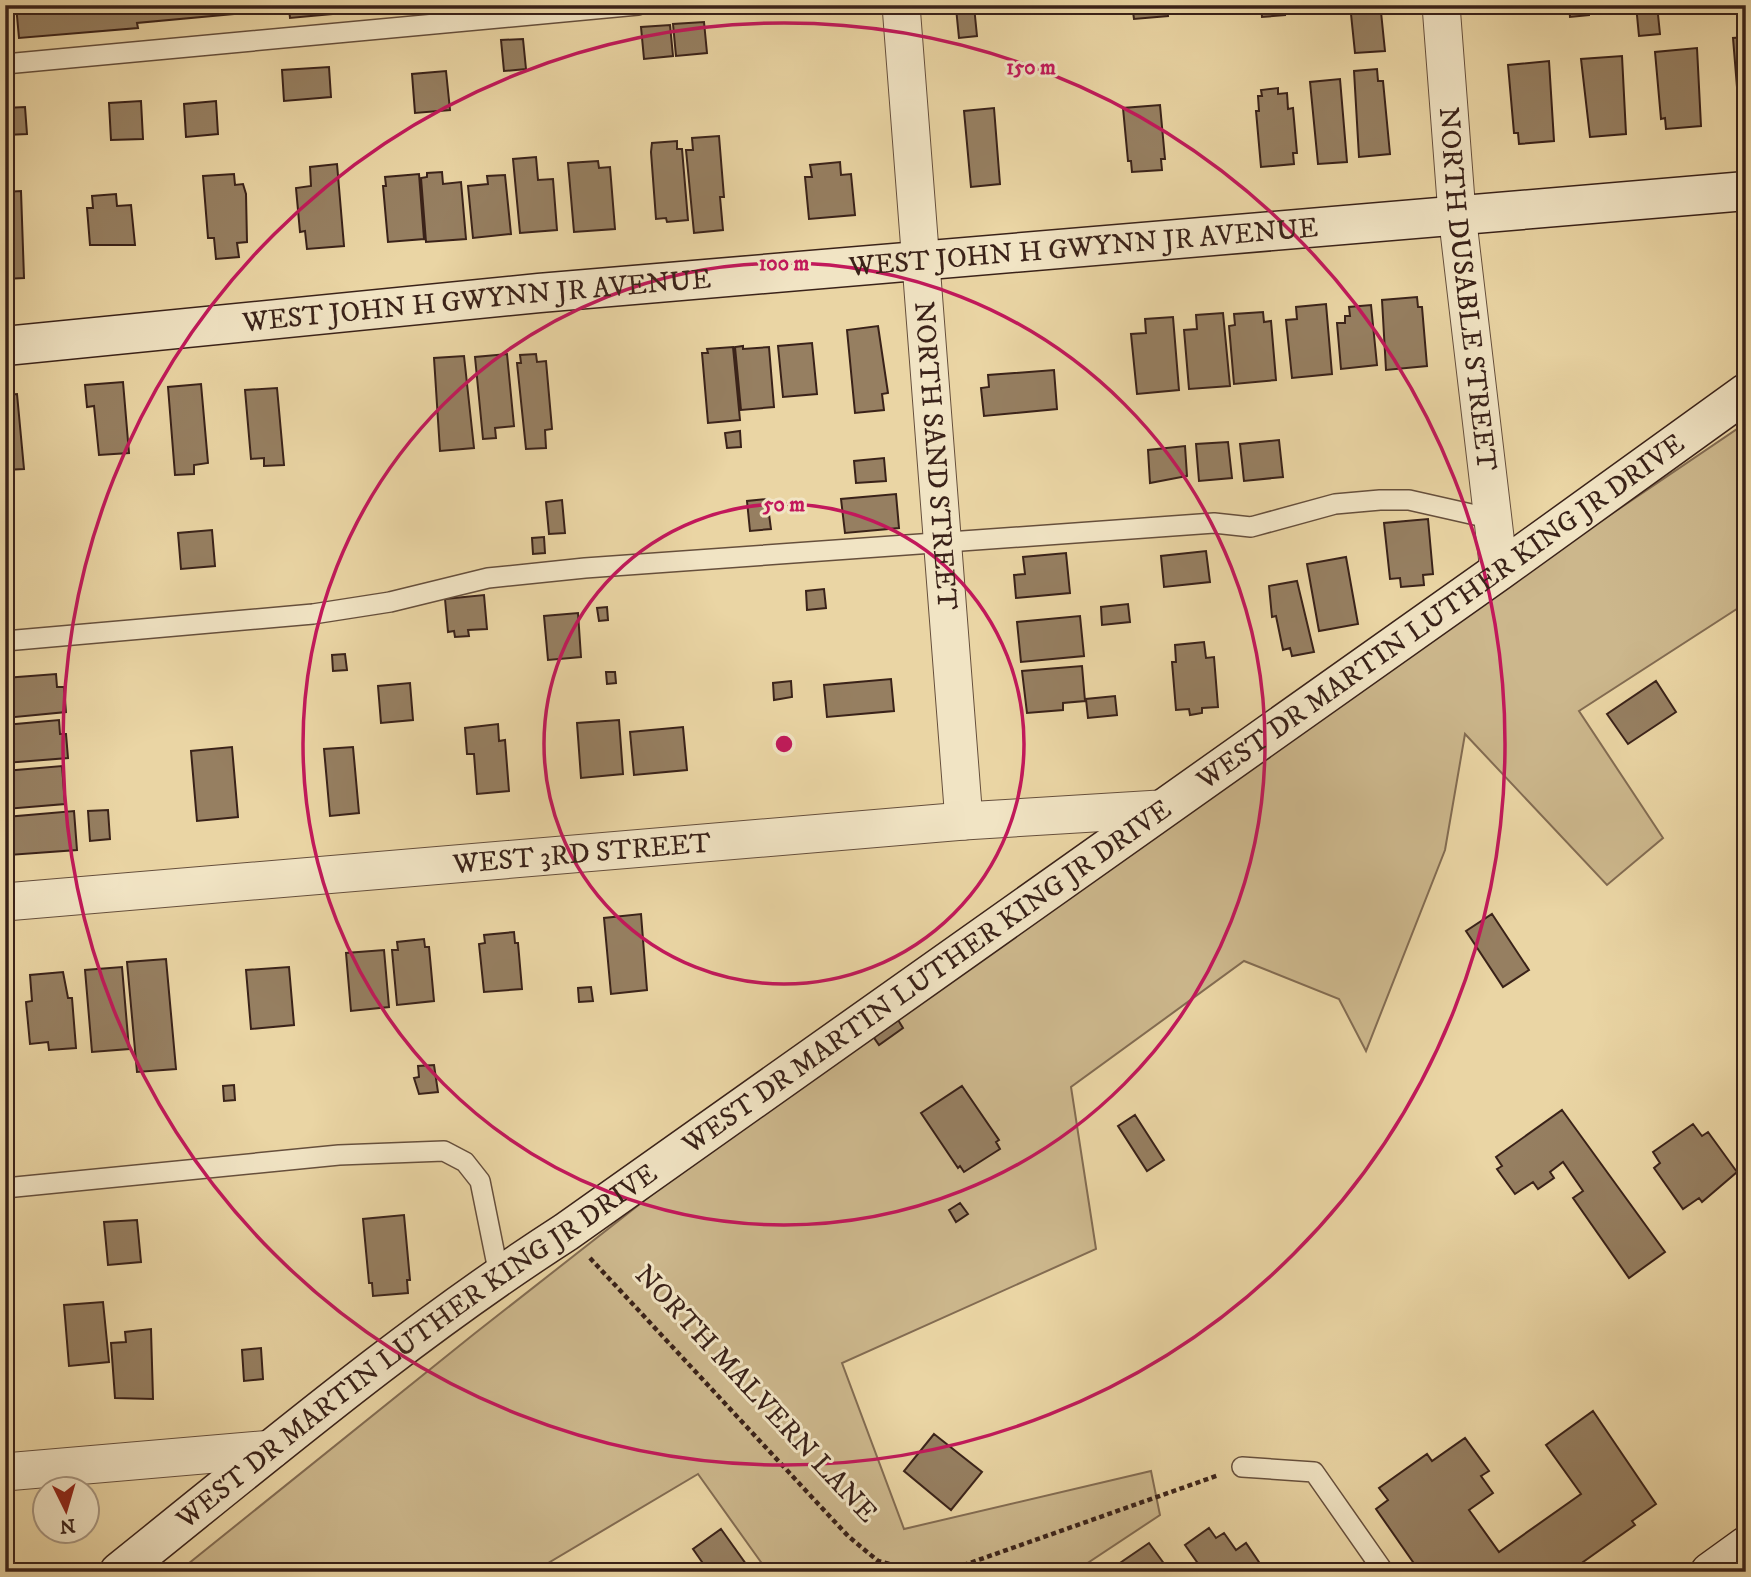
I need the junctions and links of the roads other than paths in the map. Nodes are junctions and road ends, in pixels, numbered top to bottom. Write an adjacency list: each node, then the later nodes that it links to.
1 (638, 5): 4 (lane)
2 (901, 5): 7 (street, NORTH SAND STREET)
3 (1441, 5): 6 (street, NORTH DUSABLE STREET)
4 (5, 64)
5 (1746, 191): 6 (street, WEST JOHN H GWYNN JR AVENUE)
6 (1457, 214): 7 (street, WEST JOHN H GWYNN JR AVENUE); 10 (street, NORTH DUSABLE STREET)
7 (923, 259): 8 (street, WEST JOHN H GWYNN JR AVENUE); 11 (street, NORTH SAND STREET)
8 (5, 346)
9 (1746, 393): 12 (street, WEST DR MARTIN LUTHER KING JR DRIVE)
10 (1493, 519): 11 (lane); 12 (street, NORTH DUSABLE STREET)
11 (944, 543): 13 (lane); 15 (street, NORTH SAND STREET)
12 (1499, 571): 14 (street, WEST DR MARTIN LUTHER KING JR DRIVE)
13 (5, 640)
14 (1159, 809): 15 (street, WEST 3RD STREET); 18 (street, WEST DR MARTIN LUTHER KING JR DRIVE)
15 (964, 821): 16 (street, WEST 3RD STREET)
16 (5, 902)
17 (5, 1188): 18 (lane)
18 (499, 1275): 19 (street, WEST DR MARTIN LUTHER KING JR DRIVE)
19 (272, 1449): 21 (street); 23 (street, WEST DR MARTIN LUTHER KING JR DRIVE)
20 (1242, 1467): 24 (lane)
21 (5, 1472)
22 (1746, 1546): 25 (street)
23 (119, 1572)
24 (1384, 1572)
25 (1710, 1572)

